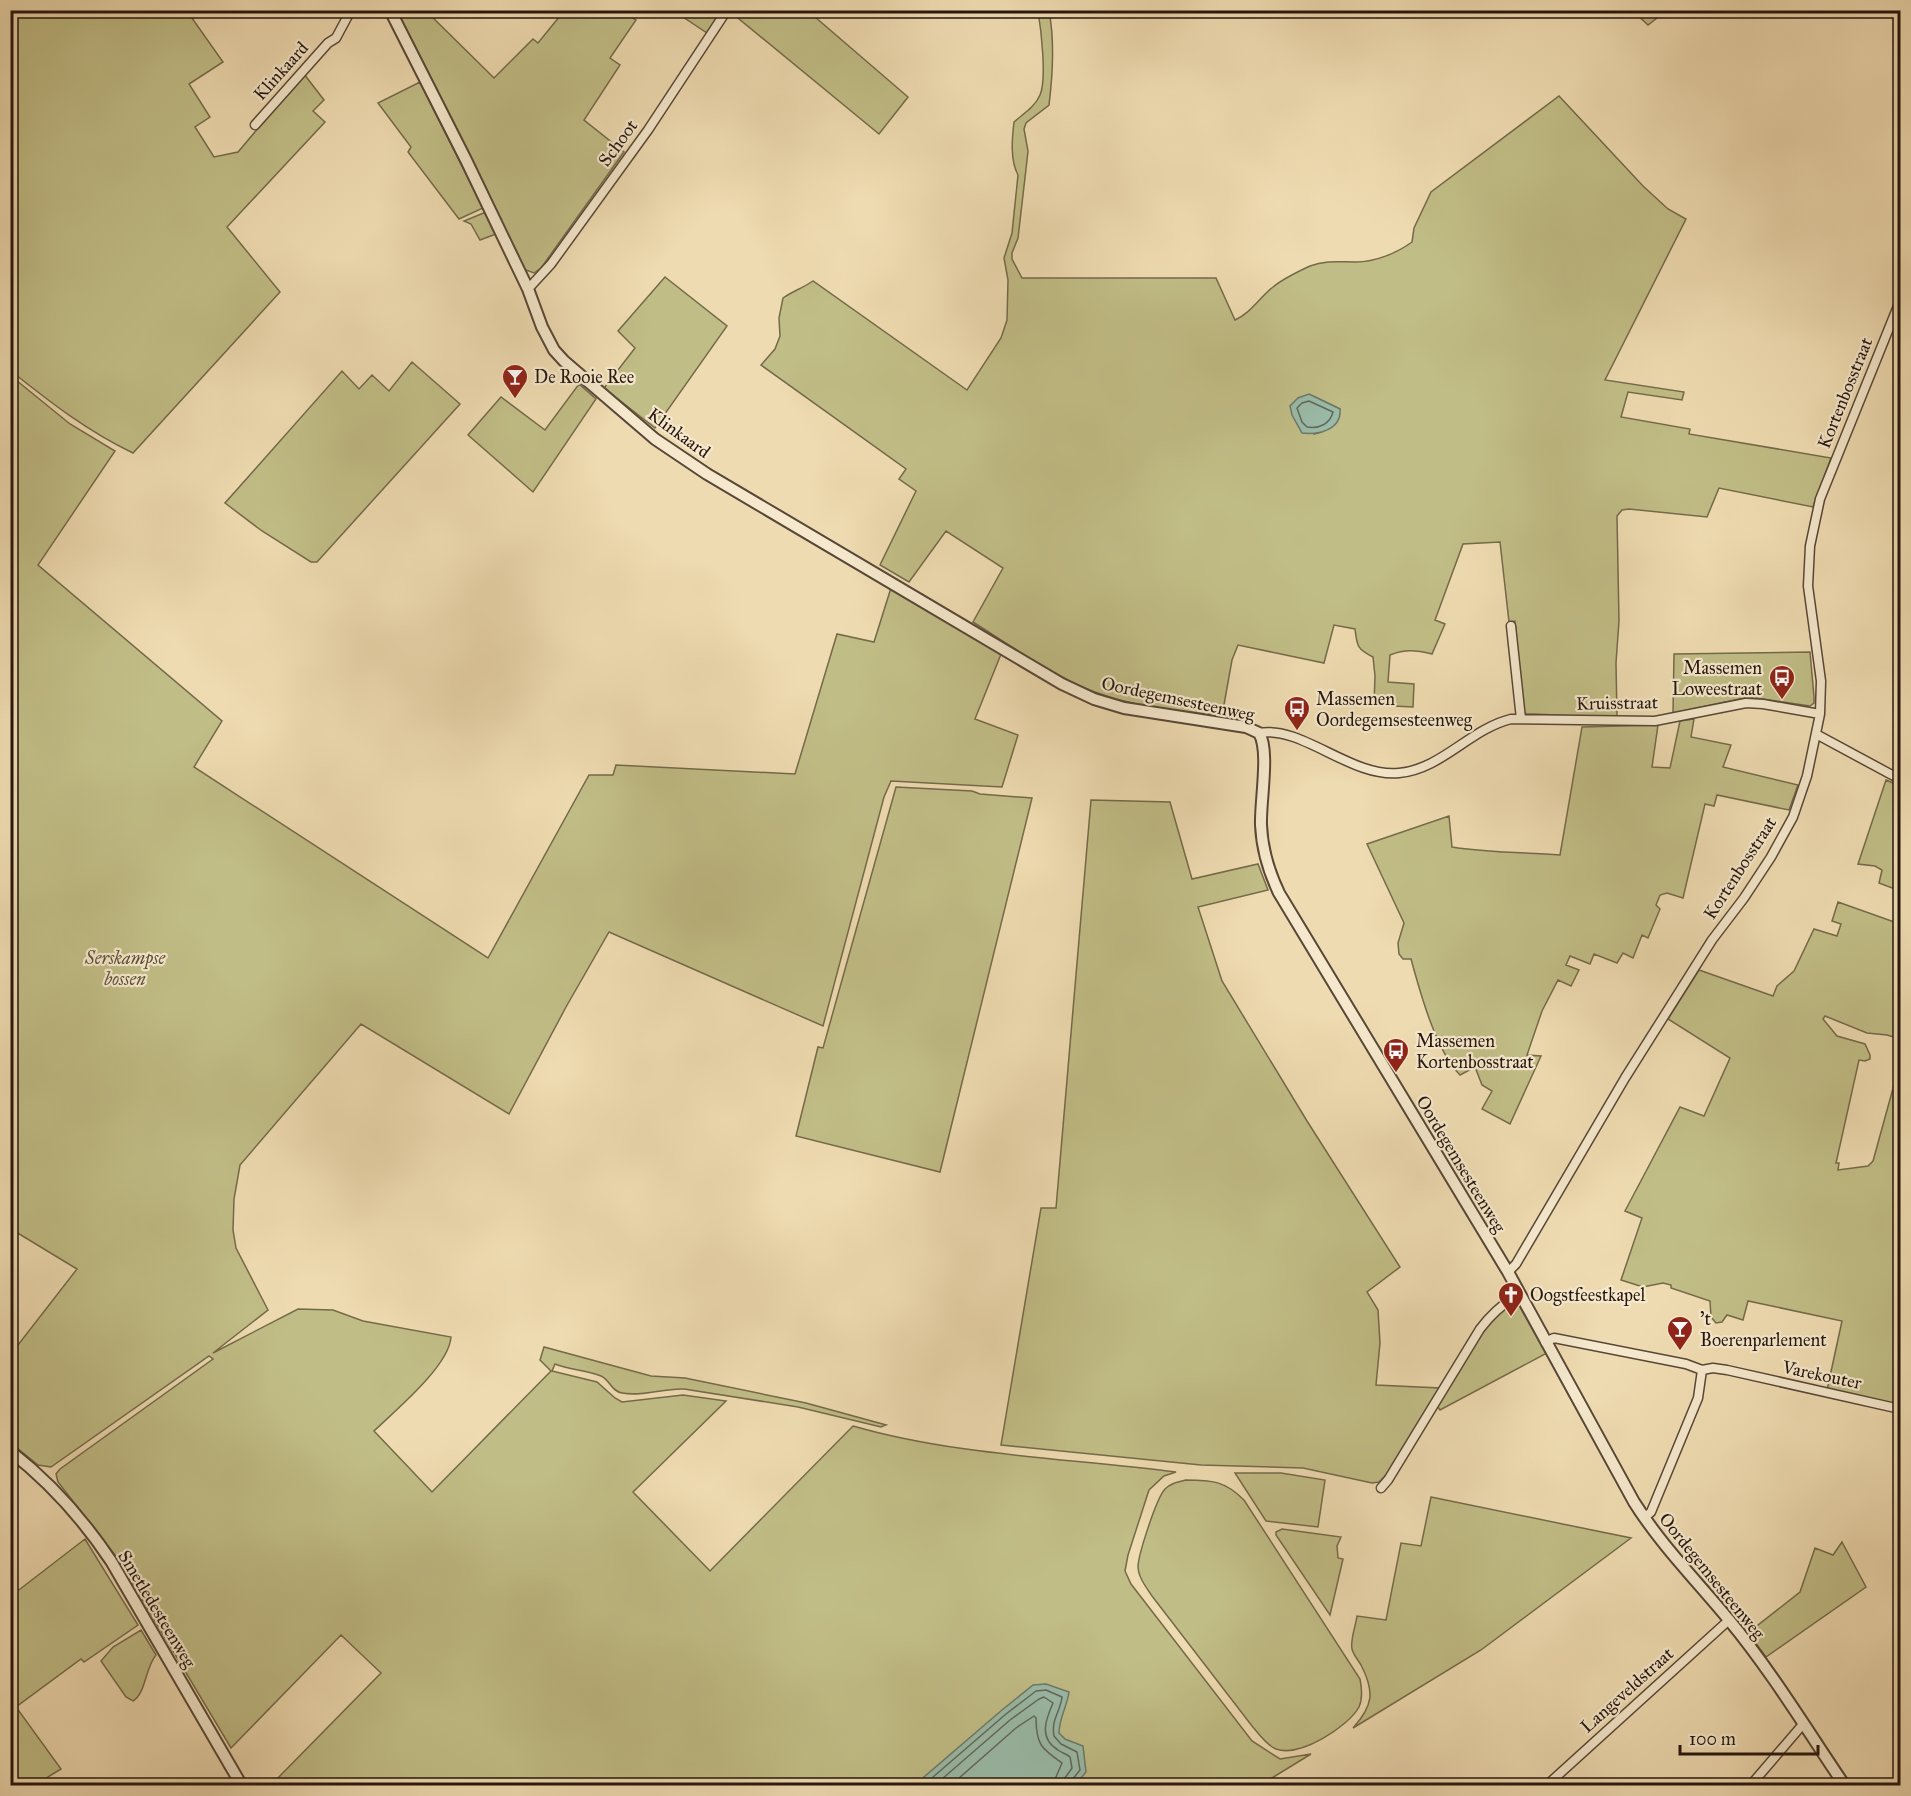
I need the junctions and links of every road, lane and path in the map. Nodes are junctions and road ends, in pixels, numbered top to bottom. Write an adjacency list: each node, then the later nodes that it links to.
1 (351, 10): 4 (street, Klinkaard)
2 (390, 10): 5 (street, Klinkaard)
3 (727, 10): 5 (street, Schoot)
4 (255, 125)
5 (528, 289): 8 (street, Klinkaard)
6 (1900, 301): 9 (street, Kortenbosstraat)
7 (1511, 626): 10 (street)
8 (998, 645): 11 (street, Oordegemsesteenweg)
9 (1820, 714): 10 (street, Kruisstraat); 12 (street, Kortenbosstraat)
10 (1521, 719): 11 (street, Kruisstraat)
11 (1258, 733): 14 (street, Oordegemsesteenweg)
12 (1816, 734): 13 (street); 14 (street, Kortenbosstraat)
13 (1900, 778)
14 (1508, 1272): 15 (street, Oordegemsesteenweg)
15 (1519, 1293): 16 (street, Oordegemsesteenweg); 20 (street)
16 (1545, 1342): 17 (street, Varekouter); 21 (street, Oordegemsesteenweg)
17 (1702, 1370): 18 (street, Varekouter); 21 (street)
18 (1900, 1409)
19 (10, 1451): 24 (street, Smetledesteenweg)
20 (1381, 1488)
21 (1644, 1518): 22 (street, Oordegemsesteenweg)
22 (1729, 1620): 23 (street, Oordegemsesteenweg); 25 (street, Langeveldstraat)
23 (1803, 1723): 26 (street); 27 (street, Oordegemsesteenweg)
24 (242, 1785)
25 (1546, 1785)
26 (1750, 1785)
27 (1845, 1785)

